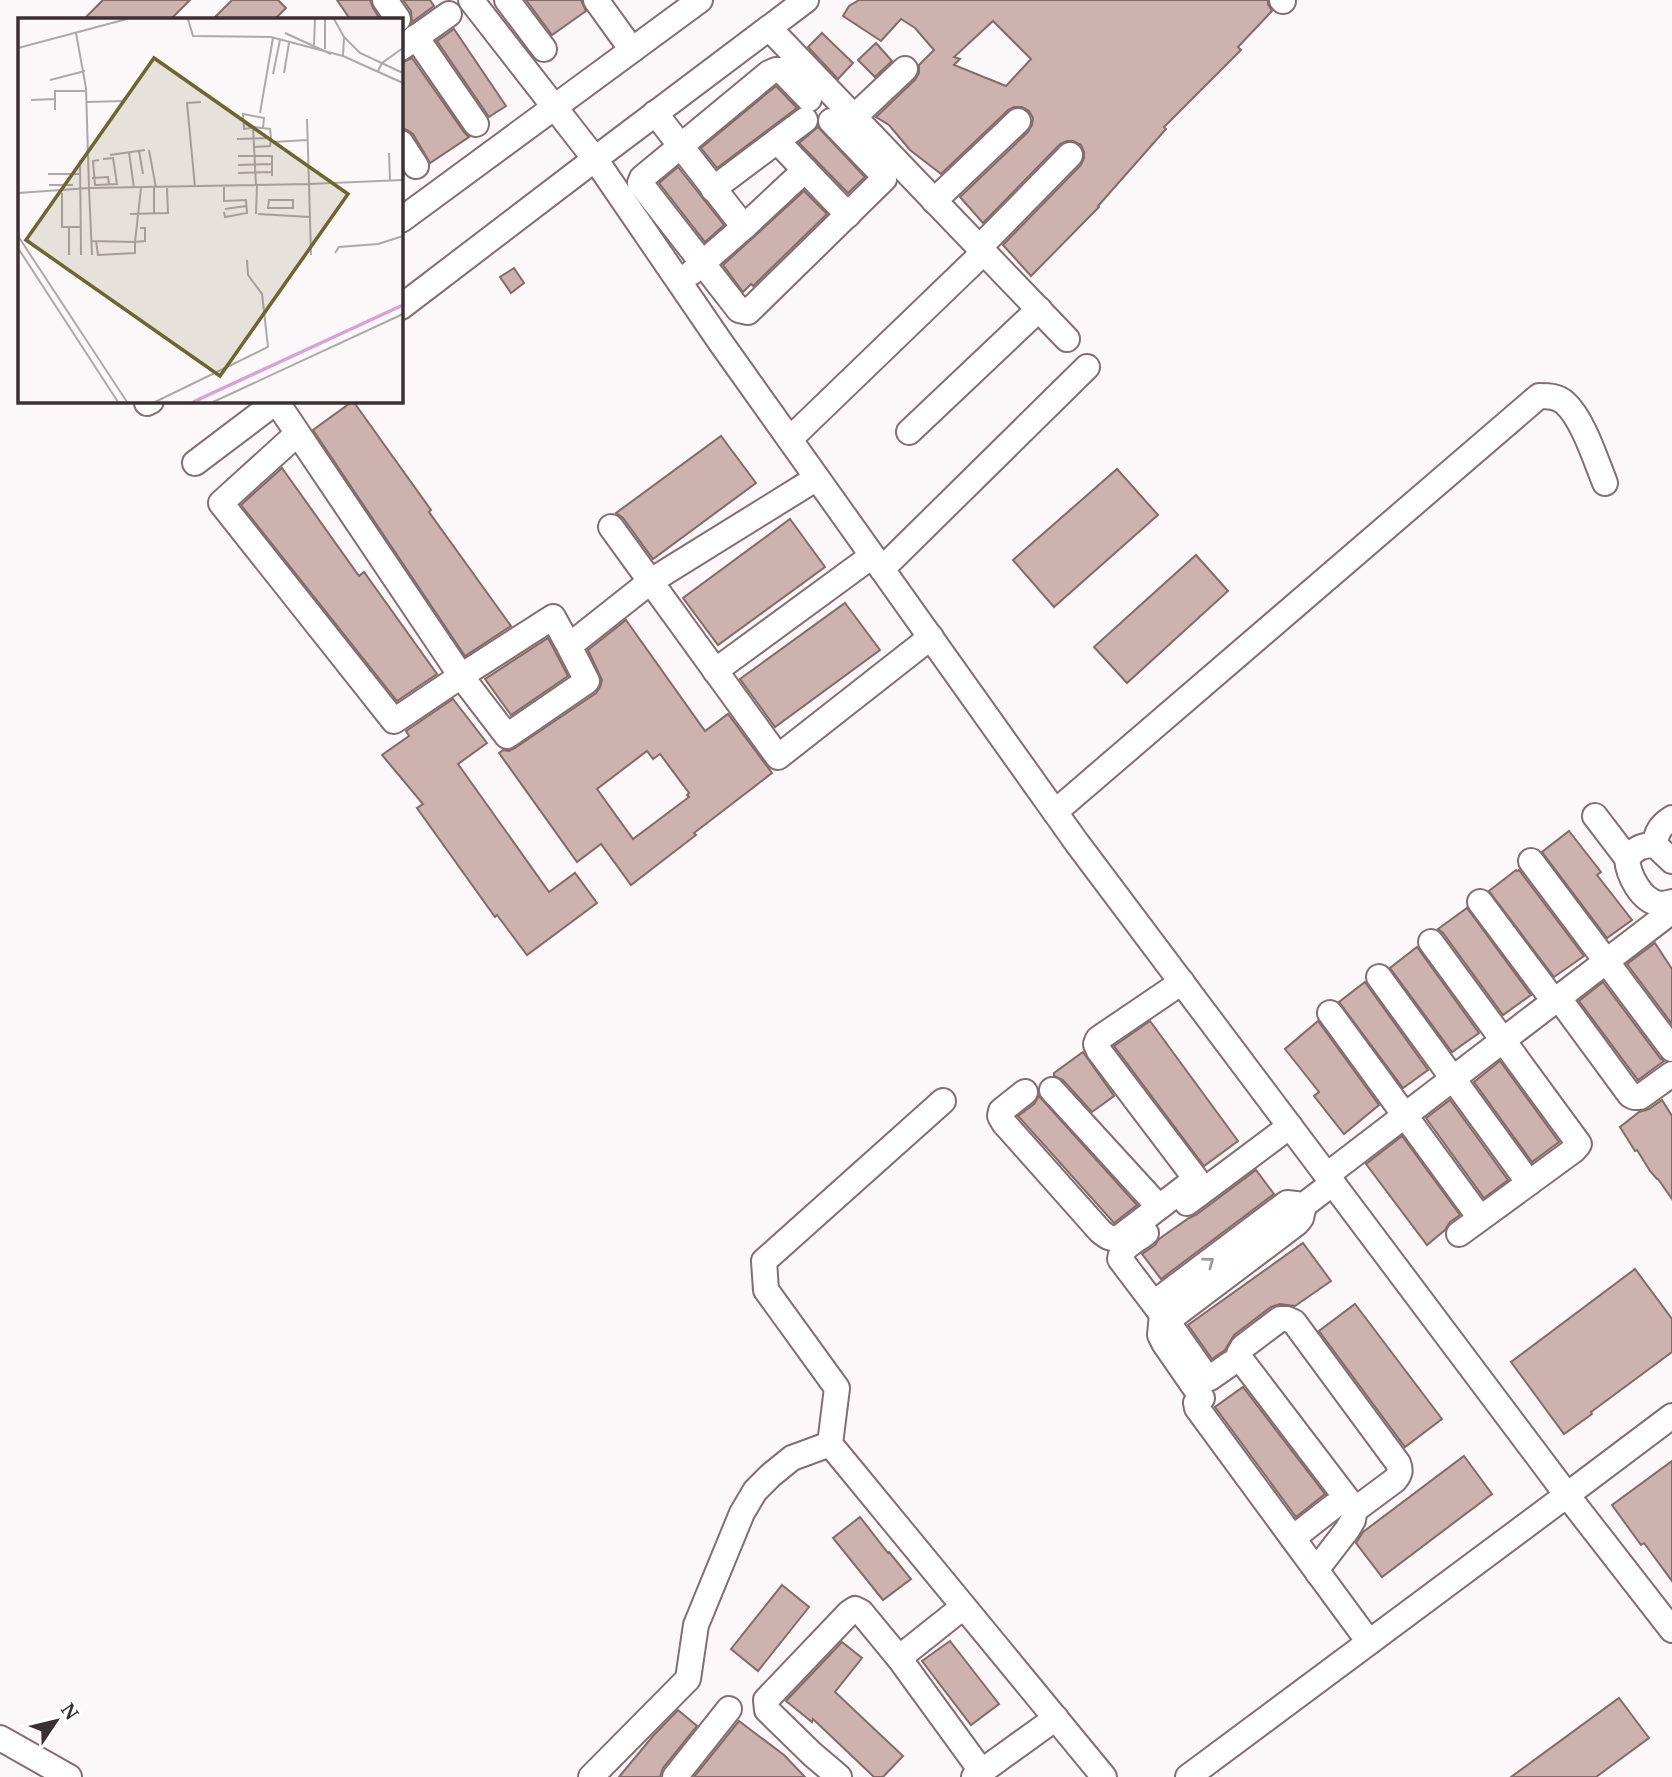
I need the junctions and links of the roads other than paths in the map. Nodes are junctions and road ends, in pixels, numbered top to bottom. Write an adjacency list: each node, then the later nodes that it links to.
1 (385, 0): 9 (street)
2 (471, 0): 15 (street)
3 (507, 0): 13 (street)
4 (596, 0): 12 (street)
5 (610, 0): 12 (street)
6 (700, 0): 12 (street)
7 (806, 0): 10 (street)
8 (449, 14): 11 (street)
9 (397, 18)
10 (769, 28): 16 (street); 17 (street)
11 (407, 37): 19 (street)
12 (637, 47): 15 (street)
13 (544, 49)
14 (905, 69): 17 (street)
15 (555, 108): 24 (street); 30 (street)
16 (655, 113): 22 (street); 24 (street)
17 (843, 119): 28 (street); 29 (street)
18 (1018, 121): 28 (street)
19 (475, 124)
20 (777, 141): 22 (street); 26 (street); 27 (street)
21 (402, 145): 25 (street)
22 (680, 147): 27 (street); 33 (street)
23 (1070, 155): 32 (street)
24 (595, 159): 34 (street); 35 (street)
25 (416, 166)
26 (805, 170): 29 (street); 31 (street)
27 (713, 189): 31 (street)
28 (934, 201): 32 (street)
29 (848, 215): 33 (street)
30 (402, 219)
31 (744, 228): 33 (street)
32 (982, 250): 36 (street); 43 (street)
33 (702, 263): 34 (street)
34 (680, 283): 43 (street)
35 (402, 306)
36 (1039, 309): 37 (street); 41 (street)
37 (1067, 339)
38 (1087, 367): 48 (street)
39 (276, 402): 44 (street)
40 (278, 402): 42 (street)
41 (909, 432)
42 (297, 434): 53 (street); 53 (street)
43 (789, 439): 45 (street)
44 (195, 463)
45 (817, 478): 48 (street); 49 (street)
46 (1605, 483): 54 (street)
47 (611, 527): 49 (street)
48 (877, 562): 50 (street); 52 (street)
49 (651, 581): 51 (street); 52 (street)
50 (931, 637): 52 (street); 54 (street)
51 (569, 646): 53 (street); 53 (street)
52 (715, 671)
53 (461, 676)
54 (1055, 812): 66 (street)
55 (1595, 816): 58 (street)
56 (1672, 818): 57 (street)
57 (1664, 853): 58 (street)
58 (1627, 858): 61 (street)
59 (1531, 862): 64 (street)
60 (1480, 902): 67 (street)
61 (1672, 902)
62 (1672, 911): 64 (street)
63 (1432, 942): 69 (street)
64 (1606, 961): 67 (street); 70 (street)
65 (1380, 977): 72 (street)
66 (1182, 982): 77 (street); 78 (street)
67 (1556, 999): 69 (street); 71 (street)
68 (1330, 1013): 76 (street)
69 (1503, 1040): 72 (street); 80 (street)
70 (1672, 1049)
71 (1672, 1074)
72 (1453, 1078): 76 (street); 80 (street)
73 (1052, 1090): 81 (street)
74 (1025, 1092): 81 (street)
75 (943, 1101): 88 (street)
76 (1404, 1115): 79 (street); 82 (street)
77 (1286, 1121): 78 (street); 79 (street); 84 (street)
78 (1196, 1179): 81 (street)
79 (1330, 1179): 84 (street); 89 (street)
80 (1529, 1183): 82 (street)
81 (1159, 1207)
82 (1480, 1219): 83 (street)
83 (1459, 1234)
84 (1161, 1313): 85 (street); 86 (street)
85 (1238, 1366): 86 (street); 90 (street); 90 (street)
86 (1202, 1398): 91 (street)
87 (1672, 1416): 89 (street)
88 (830, 1444): 93 (street); 102 (street)
89 (1567, 1495): 94 (street); 95 (street)
90 (1344, 1506): 91 (street); 92 (street)
91 (1293, 1538): 92 (street)
92 (1318, 1573): 95 (street)
93 (963, 1607): 96 (street); 98 (street)
94 (1672, 1630)
95 (1369, 1642): 106 (street)
96 (899, 1658): 100 (street); 104 (street)
97 (729, 1709): 103 (street)
98 (1056, 1718): 100 (street); 105 (street)
99 (0, 1738): 101 (street)
100 (978, 1774)
101 (69, 1777)
102 (591, 1777)
103 (675, 1777)
104 (839, 1777)
105 (1104, 1777)
106 (1188, 1777)

